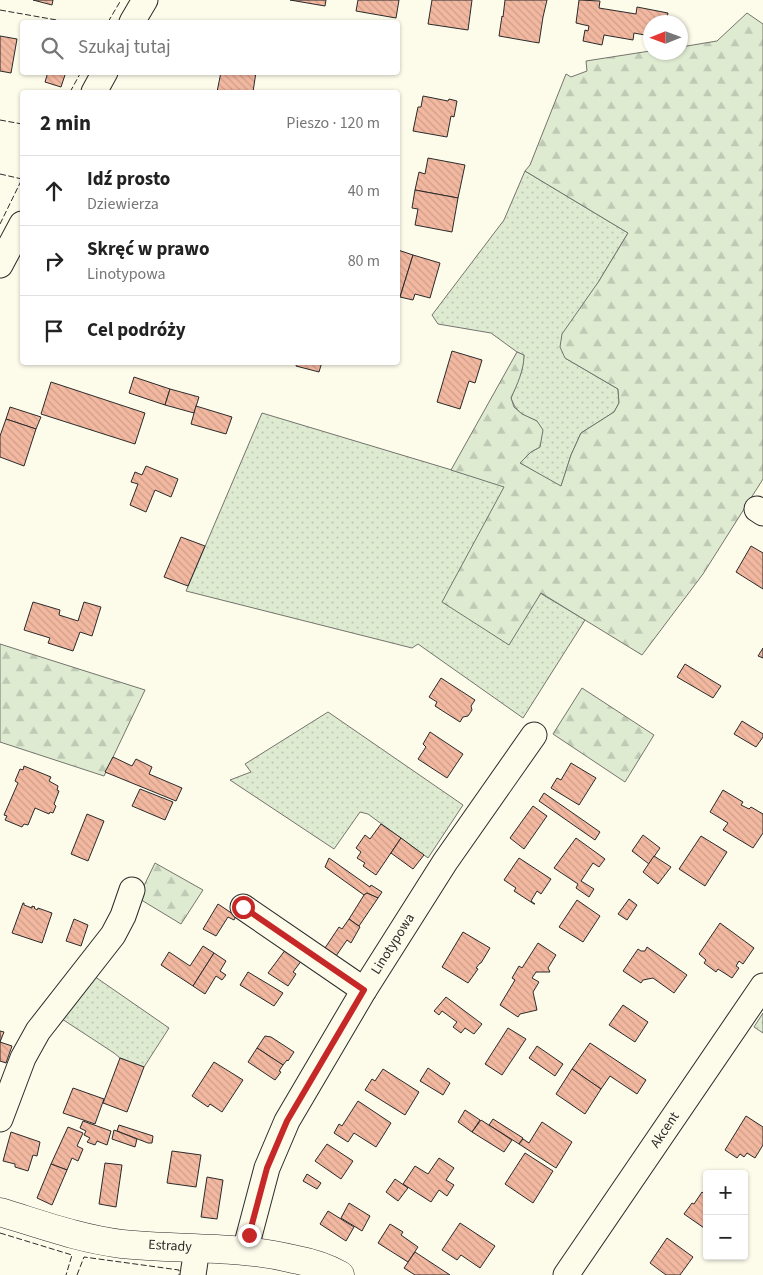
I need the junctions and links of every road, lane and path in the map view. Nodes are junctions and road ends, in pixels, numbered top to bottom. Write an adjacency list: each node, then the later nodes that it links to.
1 (144, 0): 2 (street)
2 (133, 20)
3 (103, 75): 4 (street)
4 (95, 90)
5 (20, 228): 6 (street)
6 (0, 265)
7 (534, 735): 11 (street, Linotypowa)
8 (132, 890): 12 (street)
9 (243, 907): 11 (street)
10 (763, 986): 18 (street, Akcent)
11 (364, 990): 15 (street, Linotypowa)
12 (0, 1119)
13 (0, 1212): 14 (main road, Estrady)
14 (197, 1248): 15 (main road, Estrady); 16 (street)
15 (245, 1251): 17 (main road, Estrady)
16 (193, 1275)
17 (340, 1275)
18 (566, 1275)

